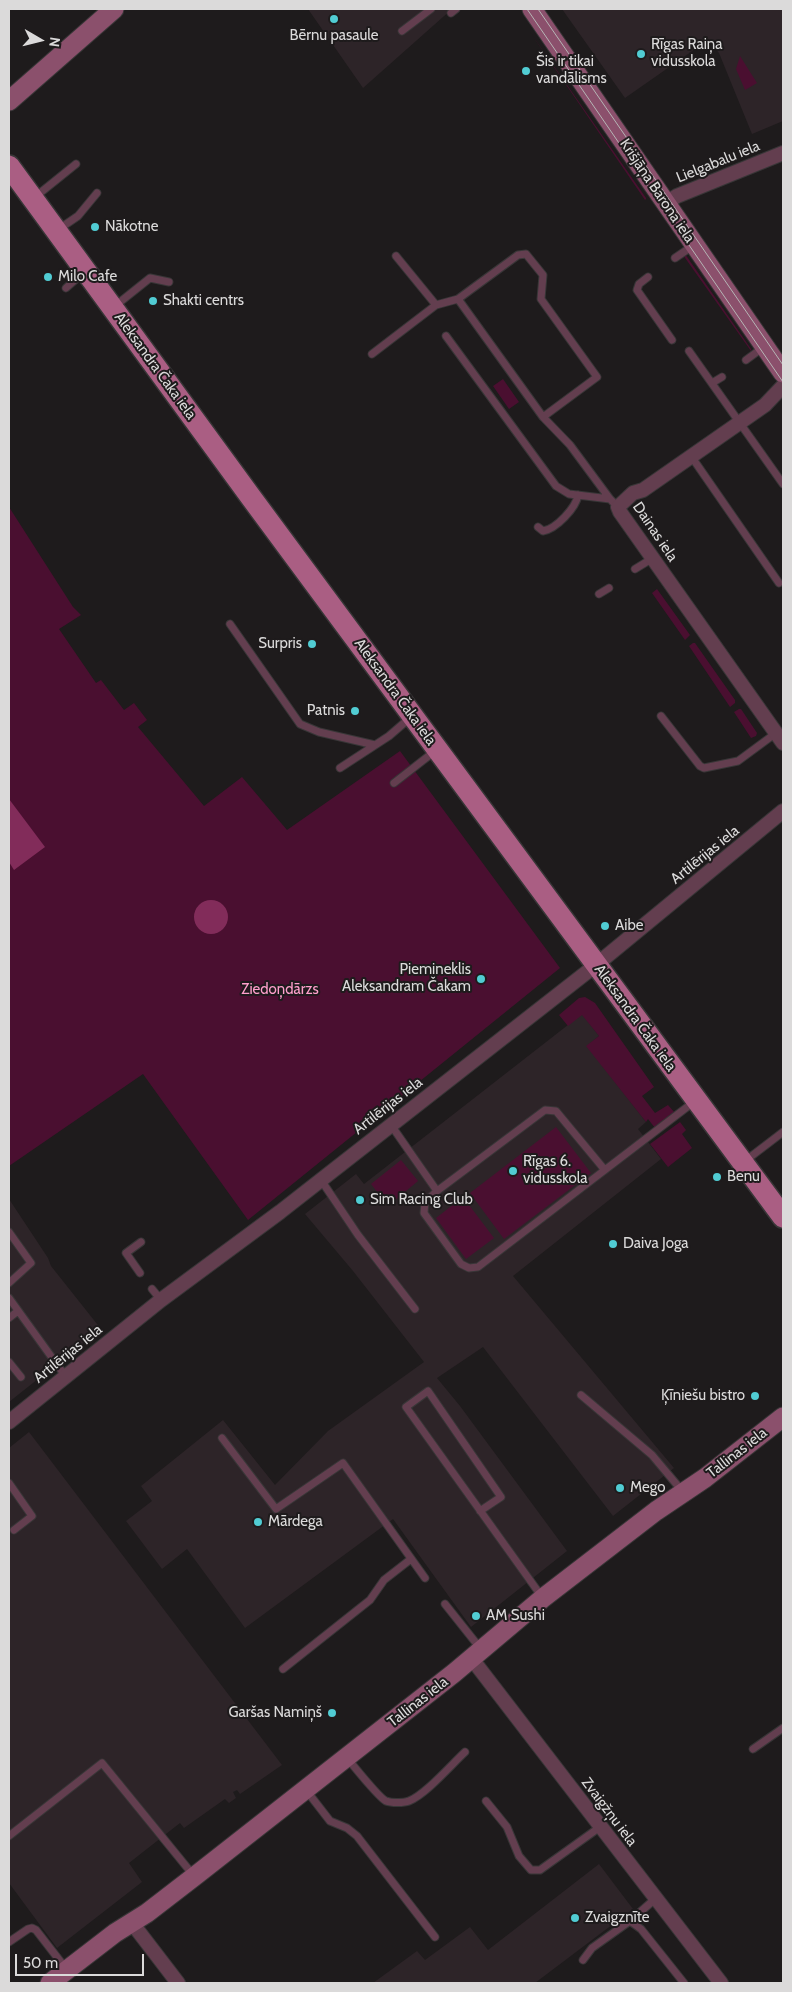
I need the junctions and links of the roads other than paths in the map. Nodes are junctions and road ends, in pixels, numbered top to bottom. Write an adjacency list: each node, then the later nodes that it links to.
1 (114, 9): 5 (street)
2 (431, 9): 4 (lane)
3 (532, 9): 11 (street, Krišjāņa Barona iela)
4 (402, 31)
5 (9, 101)
6 (783, 153): 11 (street, Lielgabalu iela)
7 (76, 164): 10 (lane)
8 (9, 166): 10 (main road, Aleksandra Čaka iela)
9 (97, 193): 12 (lane)
10 (33, 199): 12 (main road, Aleksandra Čaka iela)
11 (666, 203): 13 (street, Krišjāņa Barona iela)
12 (56, 230): 16 (main road, Aleksandra Čaka iela)
13 (695, 245): 15 (lane); 25 (street, Krišjāņa Barona iela)
14 (396, 256): 21 (lane)
15 (675, 258)
16 (86, 271): 19 (lane); 22 (main road, Aleksandra Čaka iela)
17 (648, 277): 24 (lane)
18 (169, 282): 22 (lane)
19 (66, 288)
20 (458, 299): 21 (lane); 33 (lane); 33 (lane)
21 (436, 305): 27 (lane)
22 (113, 308): 46 (main road, Aleksandra Čaka iela)
23 (446, 336): 37 (lane)
24 (672, 340)
25 (765, 346): 28 (lane); 29 (street, Krišjāņa Barona iela)
26 (689, 351): 31 (lane)
27 (372, 354)
28 (746, 360)
29 (783, 373)
30 (722, 377): 31 (lane)
31 (712, 383): 34 (lane)
32 (783, 386): 34 (street, Dainas iela)
33 (543, 417): 38 (lane)
34 (740, 422): 35 (street, Dainas iela); 36 (lane)
35 (691, 456): 38 (street, Dainas iela); 42 (lane)
36 (783, 484)
37 (578, 495): 38 (lane); 39 (lane)
38 (614, 503): 40 (street, Dainas iela)
39 (538, 527)
40 (653, 558): 41 (lane); 48 (street, Dainas iela)
41 (636, 569)
42 (779, 583)
43 (609, 588): 44 (lane)
44 (599, 594)
45 (230, 624): 49 (lane)
46 (413, 716): 49 (lane); 50 (main road, Aleksandra Čaka iela)
47 (661, 716): 48 (lane)
48 (780, 738)
49 (375, 744): 51 (lane)
50 (437, 750): 52 (lane); 54 (main road, Aleksandra Čaka iela)
51 (340, 768)
52 (394, 782)
53 (783, 811): 54 (street, Artilērijas iela)
54 (596, 965): 55 (main road, Aleksandra Čaka iela); 56 (street, Artilērijas iela)
55 (696, 1100): 58 (main road, Aleksandra Čaka iela); 59 (lane)
56 (390, 1125): 60 (street, Artilērijas iela); 61 (lane)
57 (783, 1132): 58 (lane)
58 (743, 1163): 62 (main road, Aleksandra Čaka iela)
59 (604, 1170): 61 (lane); 61 (lane)
60 (321, 1180): 68 (lane); 73 (street, Artilērijas iela)
61 (437, 1190)
62 (783, 1217)
63 (9, 1232): 66 (lane)
64 (141, 1242): 65 (lane)
65 (140, 1273)
66 (9, 1283)
67 (9, 1298): 69 (lane)
68 (415, 1309)
69 (18, 1311): 70 (lane); 73 (lane)
70 (9, 1318)
71 (9, 1362): 72 (lane)
72 (21, 1377)
73 (66, 1377): 76 (street, Artilērijas iela)
74 (580, 1395): 79 (lane)
75 (783, 1417): 79 (street, Tallinas iela)
76 (9, 1422)
77 (222, 1438): 82 (lane)
78 (9, 1483): 81 (lane)
79 (683, 1492): 84 (street, Tallinas iela)
80 (480, 1511): 80 (lane); 84 (lane)
81 (14, 1530)
82 (411, 1559): 83 (lane); 87 (lane)
83 (425, 1578)
84 (543, 1598): 86 (street, Tallinas iela)
85 (445, 1604): 86 (lane)
86 (477, 1655): 91 (street, Tallinas iela); 94 (street, Zvaigžņu iela)
87 (283, 1668)
88 (783, 1728): 89 (lane)
89 (753, 1749)
90 (465, 1752): 91 (lane)
91 (347, 1757): 92 (street, Tallinas iela)
92 (306, 1790): 96 (street, Tallinas iela); 100 (lane)
93 (486, 1801): 94 (lane)
94 (600, 1827): 97 (street, Zvaigžņu iela)
95 (9, 1836): 96 (lane)
96 (195, 1876): 99 (street, Tallinas iela)
97 (655, 1899): 98 (lane); 107 (street, Zvaigžņu iela)
98 (630, 1921): 102 (lane); 106 (lane)
99 (132, 1923): 103 (street, Tallinas iela); 105 (street)
100 (436, 1937)
101 (9, 1942): 103 (lane)
102 (583, 1960)
103 (67, 1970): 104 (street, Tallinas iela)
104 (50, 1983)
105 (178, 1983)
106 (684, 1983)
107 (721, 1983)

